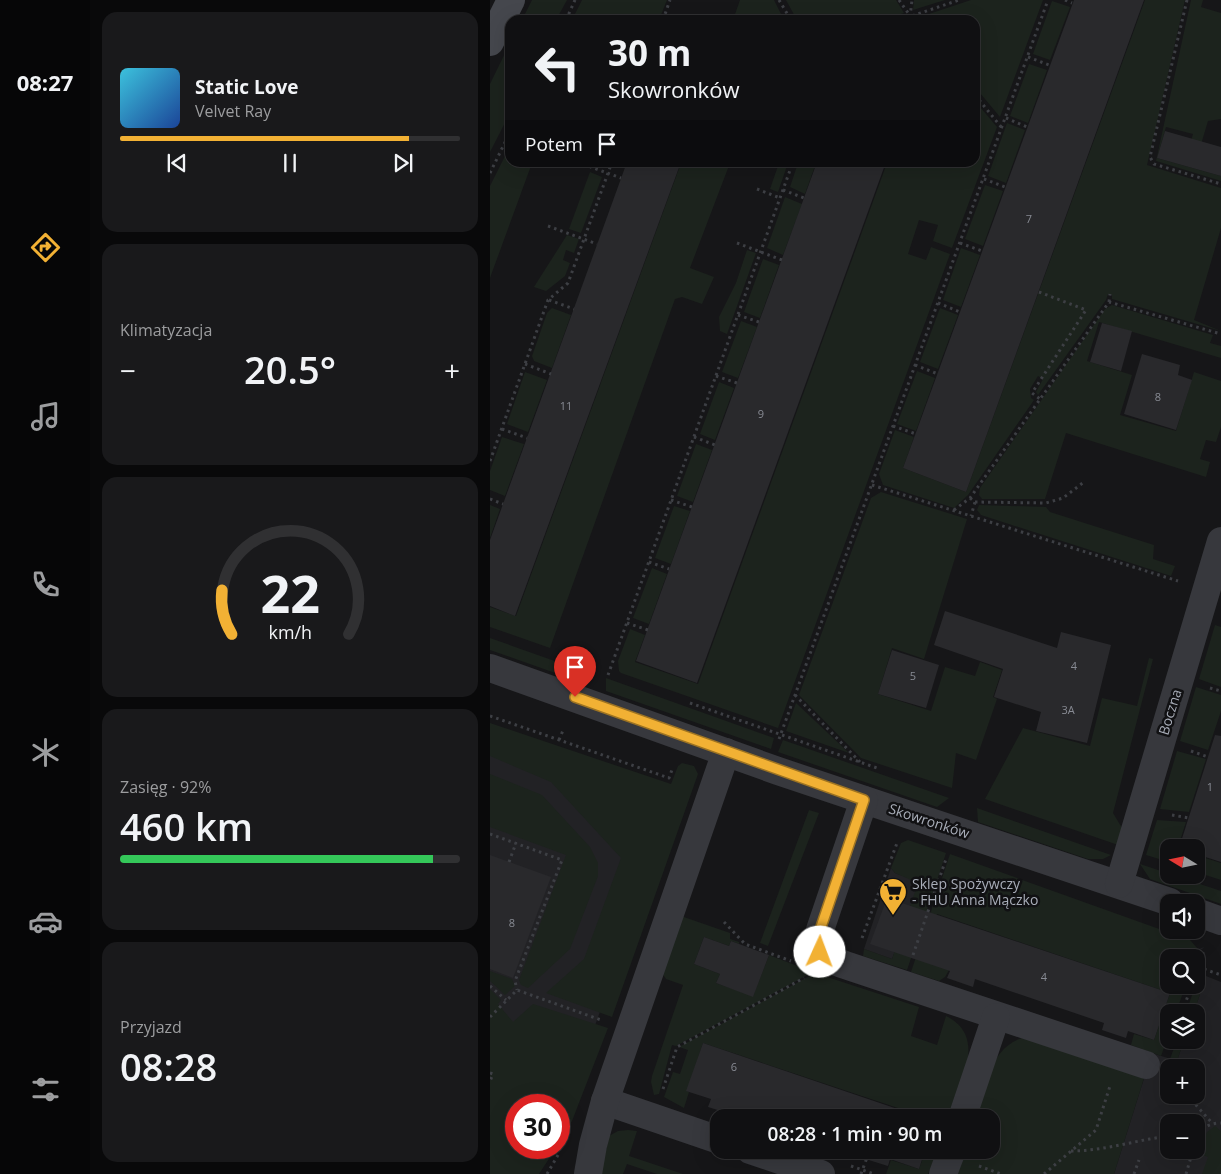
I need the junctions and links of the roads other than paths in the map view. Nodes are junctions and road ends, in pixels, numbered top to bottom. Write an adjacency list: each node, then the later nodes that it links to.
1 (511, 0): 2 (street)
2 (490, 42)
3 (1221, 541): 7 (street, Boczna)
4 (490, 668): 5 (street, Skowronków)
5 (726, 752): 6 (street, Skowronków); 13 (street)
6 (864, 800): 7 (street, Skowronków); 11 (street)
7 (1119, 884): 8 (street, Skowronków)
8 (1160, 898)
9 (1205, 915): 10 (street)
10 (1221, 921)
11 (996, 1016): 12 (street); 14 (street)
12 (1146, 1065)
13 (605, 1100): 15 (street); 18 (street)
14 (965, 1109)
15 (710, 1137)
16 (777, 1159): 19 (street)
17 (949, 1159): 20 (street)
18 (588, 1174)
19 (821, 1174)
20 (943, 1174)

